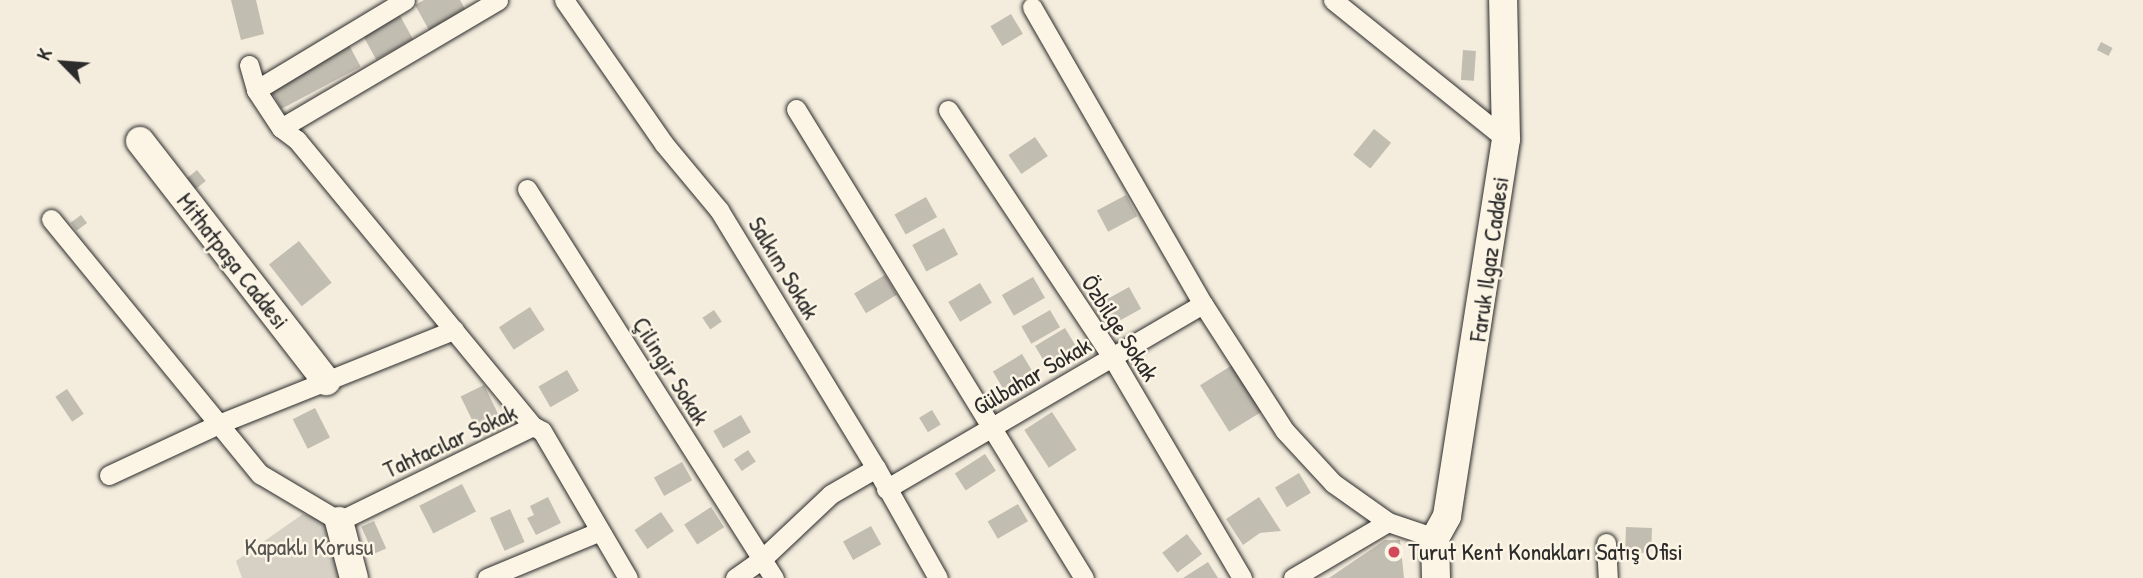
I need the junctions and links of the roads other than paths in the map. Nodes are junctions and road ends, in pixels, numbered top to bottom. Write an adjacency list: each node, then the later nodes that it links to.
1 (405, 0): 8 (street)
2 (498, 0): 11 (street)
3 (564, 0): 23 (street, Salkım Sokak)
4 (1333, 0): 12 (street)
5 (1503, 0): 12 (street, Faruk Ilgaz Caddesi)
6 (1032, 7): 16 (street)
7 (249, 65): 8 (street)
8 (256, 90): 11 (street)
9 (796, 109): 22 (street)
10 (948, 110): 18 (street, Özbilge Sokak)
11 (281, 128): 17 (street)
12 (1506, 139): 28 (street, Faruk Ilgaz Caddesi)
13 (140, 141): 19 (street, Mithatpaşa Caddesi)
14 (527, 189): 31 (street, Çilingir Sokak)
15 (51, 219): 20 (street)
16 (1203, 304): 18 (street, Gülbahar Sokak); 27 (street)
17 (454, 330): 19 (street); 21 (street)
18 (1112, 357): 22 (street, Gülbahar Sokak); 39 (street, Özbilge Sokak)
19 (326, 382): 20 (street)
20 (221, 423): 24 (street); 26 (street)
21 (533, 426): 26 (street, Tahtacılar Sokak); 29 (street, Tahtacılar Sokak)
22 (991, 428): 25 (street, Gülbahar Sokak); 38 (street)
23 (876, 468): 25 (street, Salkım Sokak); 31 (street)
24 (109, 475)
25 (886, 489): 37 (street, Salkım Sokak)
26 (339, 521): 32 (street)
27 (1388, 522): 28 (street); 40 (street)
28 (1441, 527): 41 (street, Faruk Ilgaz Caddesi); 42 (street, Faruk Ilgaz Caddesi)
29 (598, 532): 33 (street); 34 (street, Tahtacılar Sokak)
30 (1605, 542): 43 (street)
31 (761, 560): 35 (street); 36 (street, Çilingir Sokak)
32 (354, 578)
33 (487, 578)
34 (628, 578)
35 (735, 578)
36 (774, 578)
37 (938, 578)
38 (1084, 578)
39 (1242, 578)
40 (1293, 578)
41 (1436, 578)
42 (1454, 578)
43 (1608, 578)

